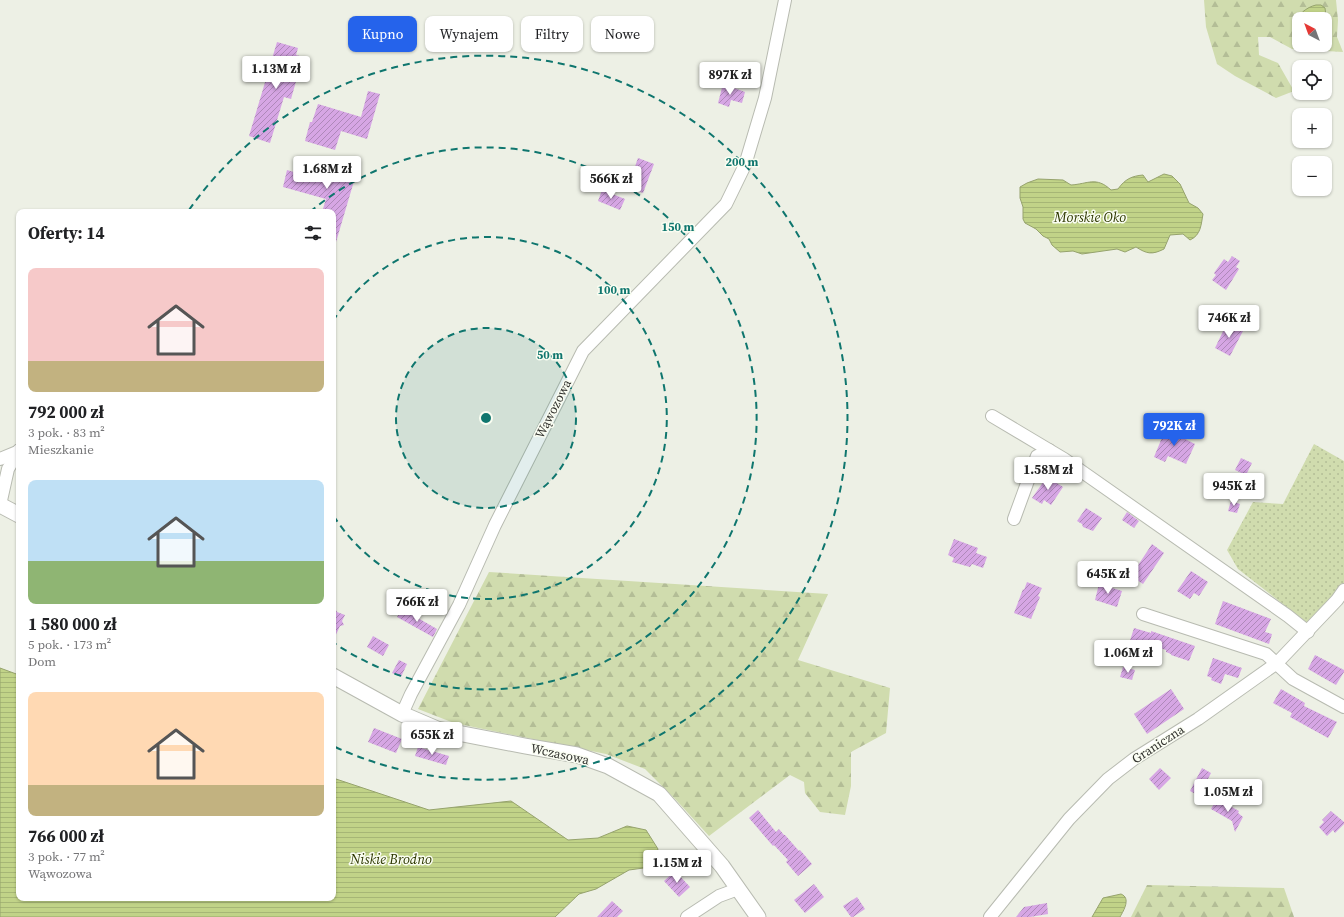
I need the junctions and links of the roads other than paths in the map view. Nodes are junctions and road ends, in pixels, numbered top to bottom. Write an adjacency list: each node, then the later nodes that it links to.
1 (785, 0): 16 (street, Wąwozowa)
2 (992, 416): 3 (street)
3 (1049, 450): 9 (street); 12 (street)
4 (16, 452): 6 (street)
5 (16, 455): 7 (street)
6 (0, 459)
7 (0, 505): 8 (street)
8 (16, 513)
9 (1014, 519)
10 (1344, 590): 12 (street, Graniczna)
11 (1143, 614): 13 (street)
12 (1308, 632): 13 (street, Graniczna)
13 (1277, 663): 15 (street); 20 (street, Graniczna)
14 (336, 678): 16 (street, Wczasowa)
15 (1344, 707)
16 (402, 714): 17 (street, Wczasowa)
17 (738, 889): 18 (street); 19 (street, Wczasowa)
18 (687, 917)
19 (758, 917)
20 (990, 917)

